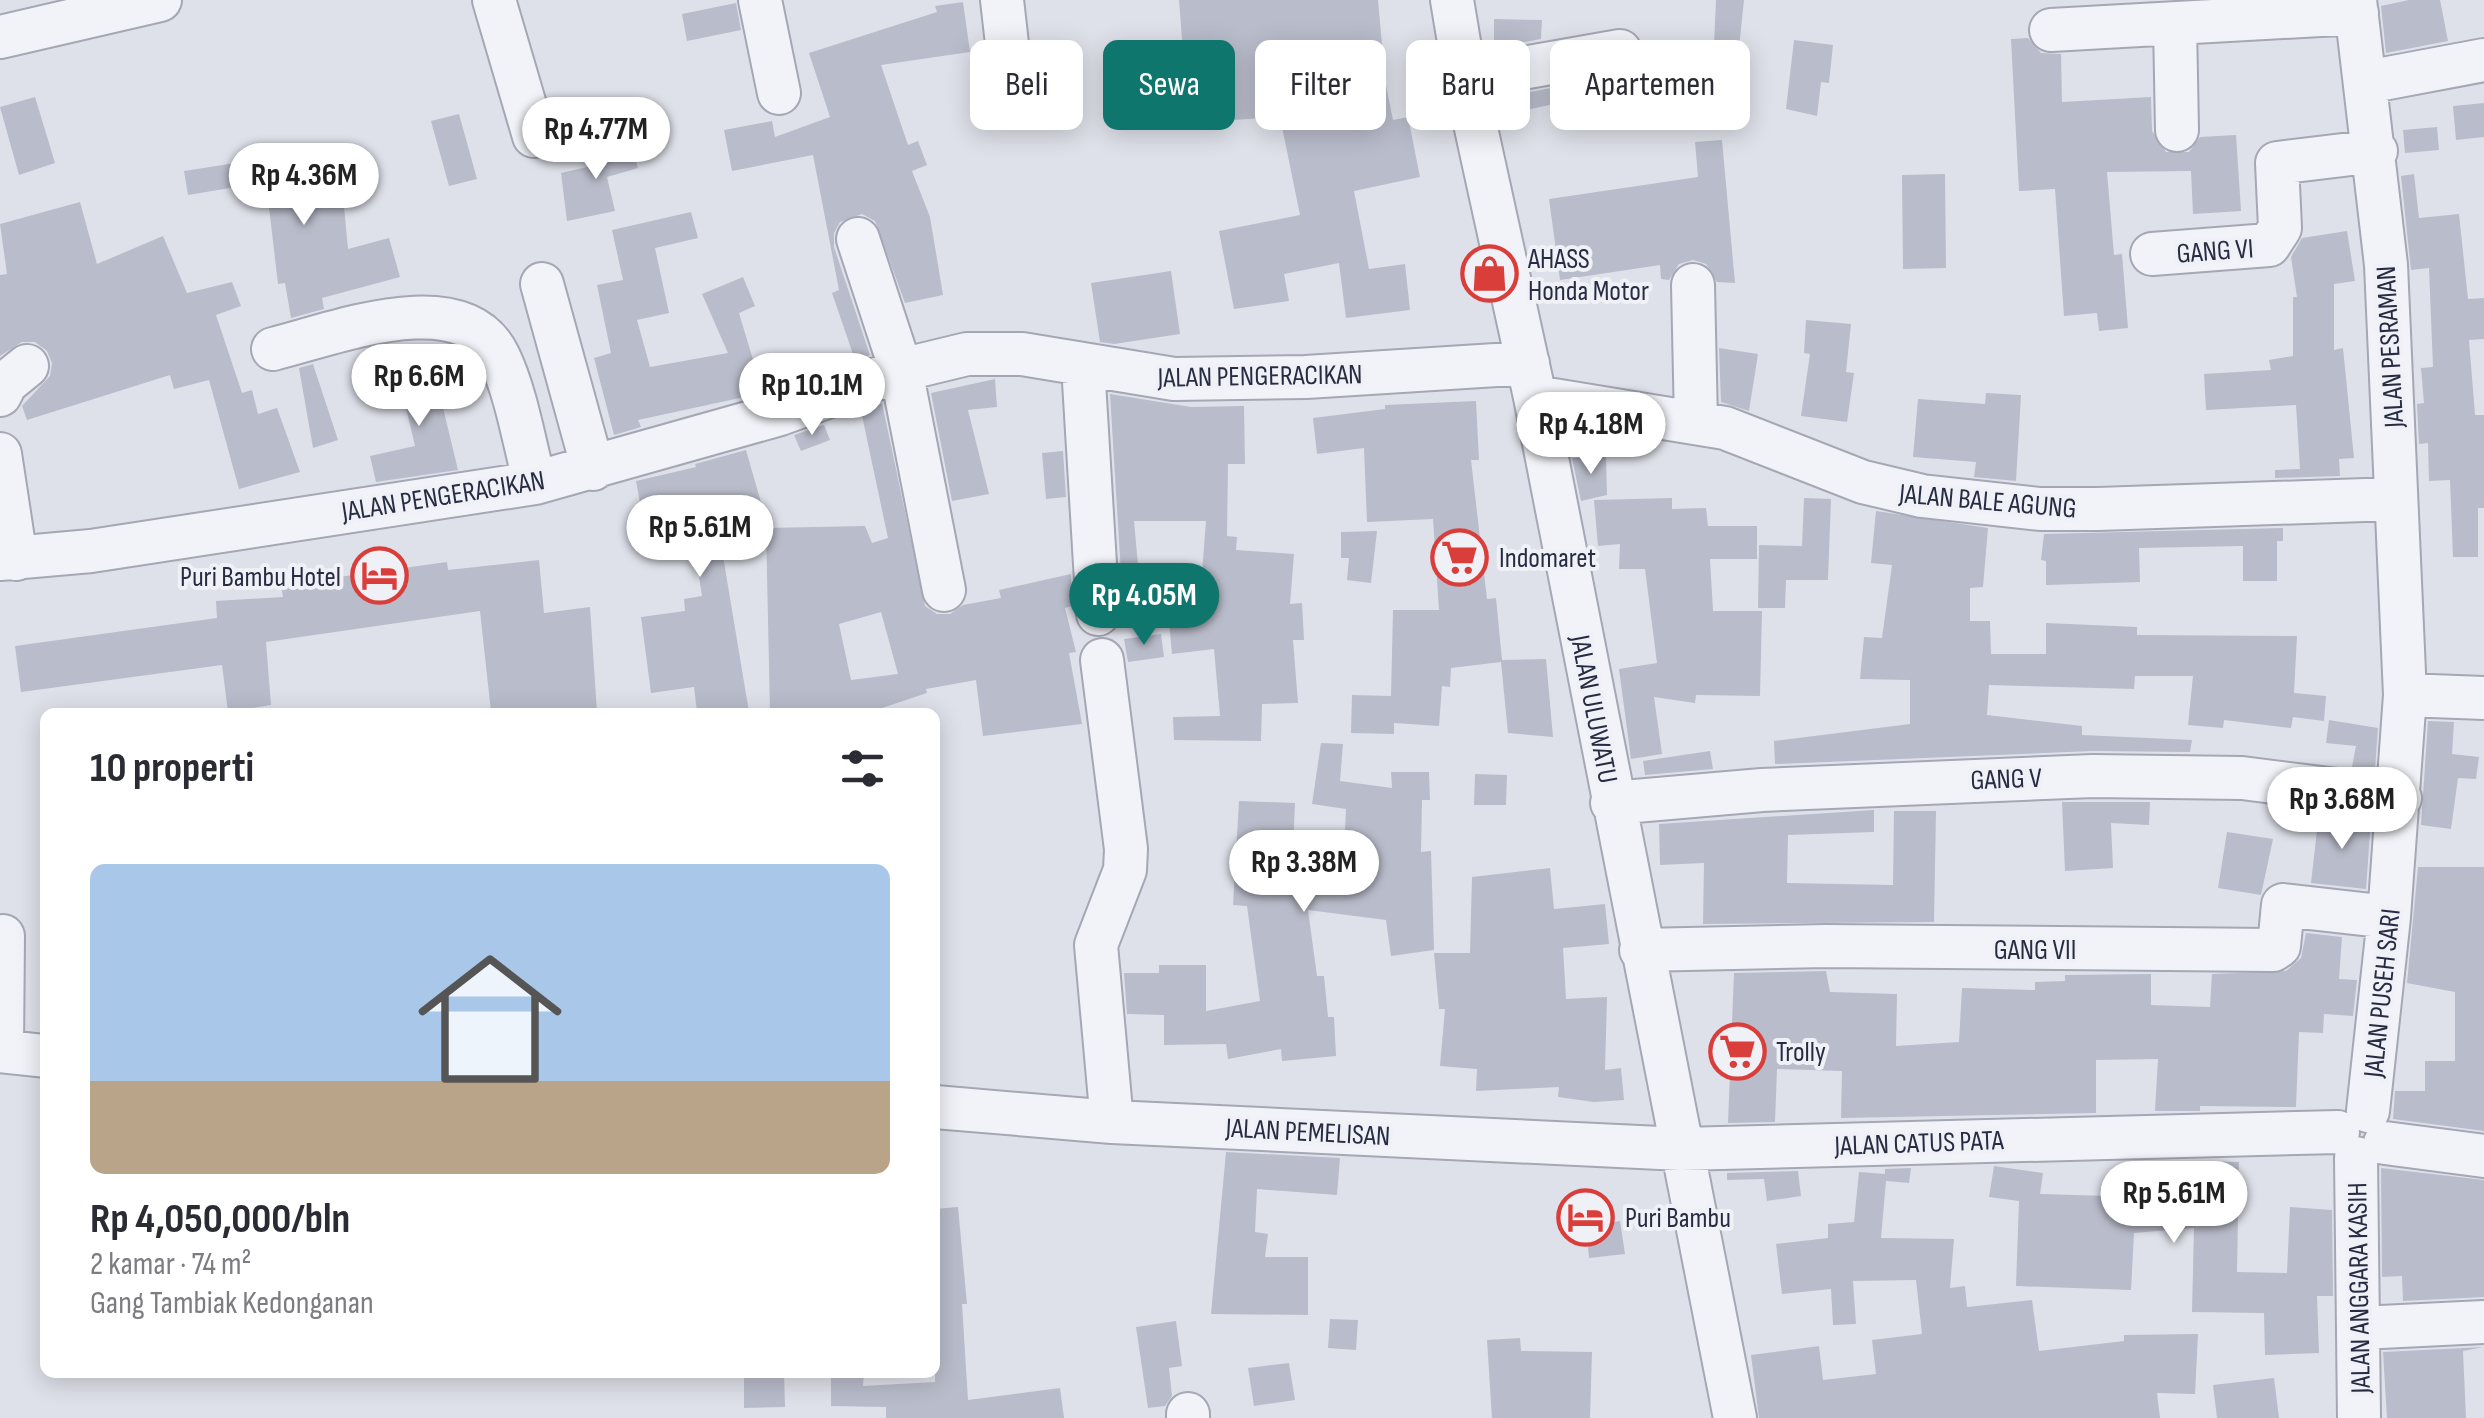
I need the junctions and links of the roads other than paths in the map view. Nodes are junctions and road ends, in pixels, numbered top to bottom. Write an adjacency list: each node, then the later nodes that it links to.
1 (160, 0): 9 (street)
2 (494, 0): 17 (street)
3 (760, 0): 14 (street)
4 (1002, 0): 10 (street)
5 (1452, 0): 11 (street, JALAN ULUWATU)
6 (2356, 6): 7 (street); 13 (street, JALAN PESRAMAN)
7 (2175, 24): 8 (street); 16 (street)
8 (2051, 30)
9 (0, 37)
10 (1007, 40)
11 (1459, 40)
12 (2484, 60): 13 (street)
13 (2366, 82): 18 (street, JALAN PESRAMAN)
14 (779, 93)
15 (1477, 130): 26 (street, JALAN ULUWATU)
16 (2177, 130)
17 (534, 136)
18 (2376, 151): 20 (street, GANG VI); 31 (street, JALAN PESRAMAN)
19 (858, 239): 25 (street)
20 (2152, 254)
21 (542, 284): 29 (street)
22 (1693, 285): 27 (street)
23 (273, 349): 30 (street)
24 (1083, 365): 25 (street, JALAN PENGERACIKAN); 26 (street, JALAN PENGERACIKAN); 34 (street)
25 (901, 370): 29 (street, JALAN PENGERACIKAN); 33 (street)
26 (1532, 380): 27 (street, JALAN BALE AGUNG); 39 (street, JALAN ULUWATU)
27 (1696, 422): 31 (street, JALAN BALE AGUNG)
28 (0, 454): 32 (street)
29 (593, 468): 30 (street, JALAN PENGERACIKAN)
30 (535, 483): 32 (street, JALAN PENGERACIKAN)
31 (2394, 499): 36 (street, JALAN PESRAMAN)
32 (8, 559)
33 (944, 590)
34 (1098, 614)
35 (1102, 660): 46 (street)
36 (2405, 694): 37 (street); 38 (street, JALAN PUSEH SARI)
37 (2484, 698)
38 (2400, 798): 39 (street, GANG V); 40 (street, JALAN PUSEH SARI)
39 (1612, 802): 42 (street, JALAN ULUWATU)
40 (2389, 917): 42 (street, GANG VII); 47 (street, JALAN PUSEH SARI)
41 (3, 936): 43 (street)
42 (1641, 950): 48 (street, JALAN ULUWATU)
43 (1, 1051): 44 (street)
44 (40, 1055)
45 (940, 1107): 46 (street, JALAN PEMELISAN)
46 (1112, 1122): 48 (street, JALAN PEMELISAN)
47 (2362, 1136): 48 (street, JALAN CATUS PATA); 49 (street, JALAN CATUS PATA); 51 (street, JALAN ANGGARA KASIH)
48 (1681, 1148): 52 (street, JALAN ULUWATU)
49 (2484, 1156)
50 (2484, 1322): 51 (street)
51 (2360, 1328): 53 (street, JALAN ANGGARA KASIH)
52 (1735, 1418)
53 (2359, 1418)

